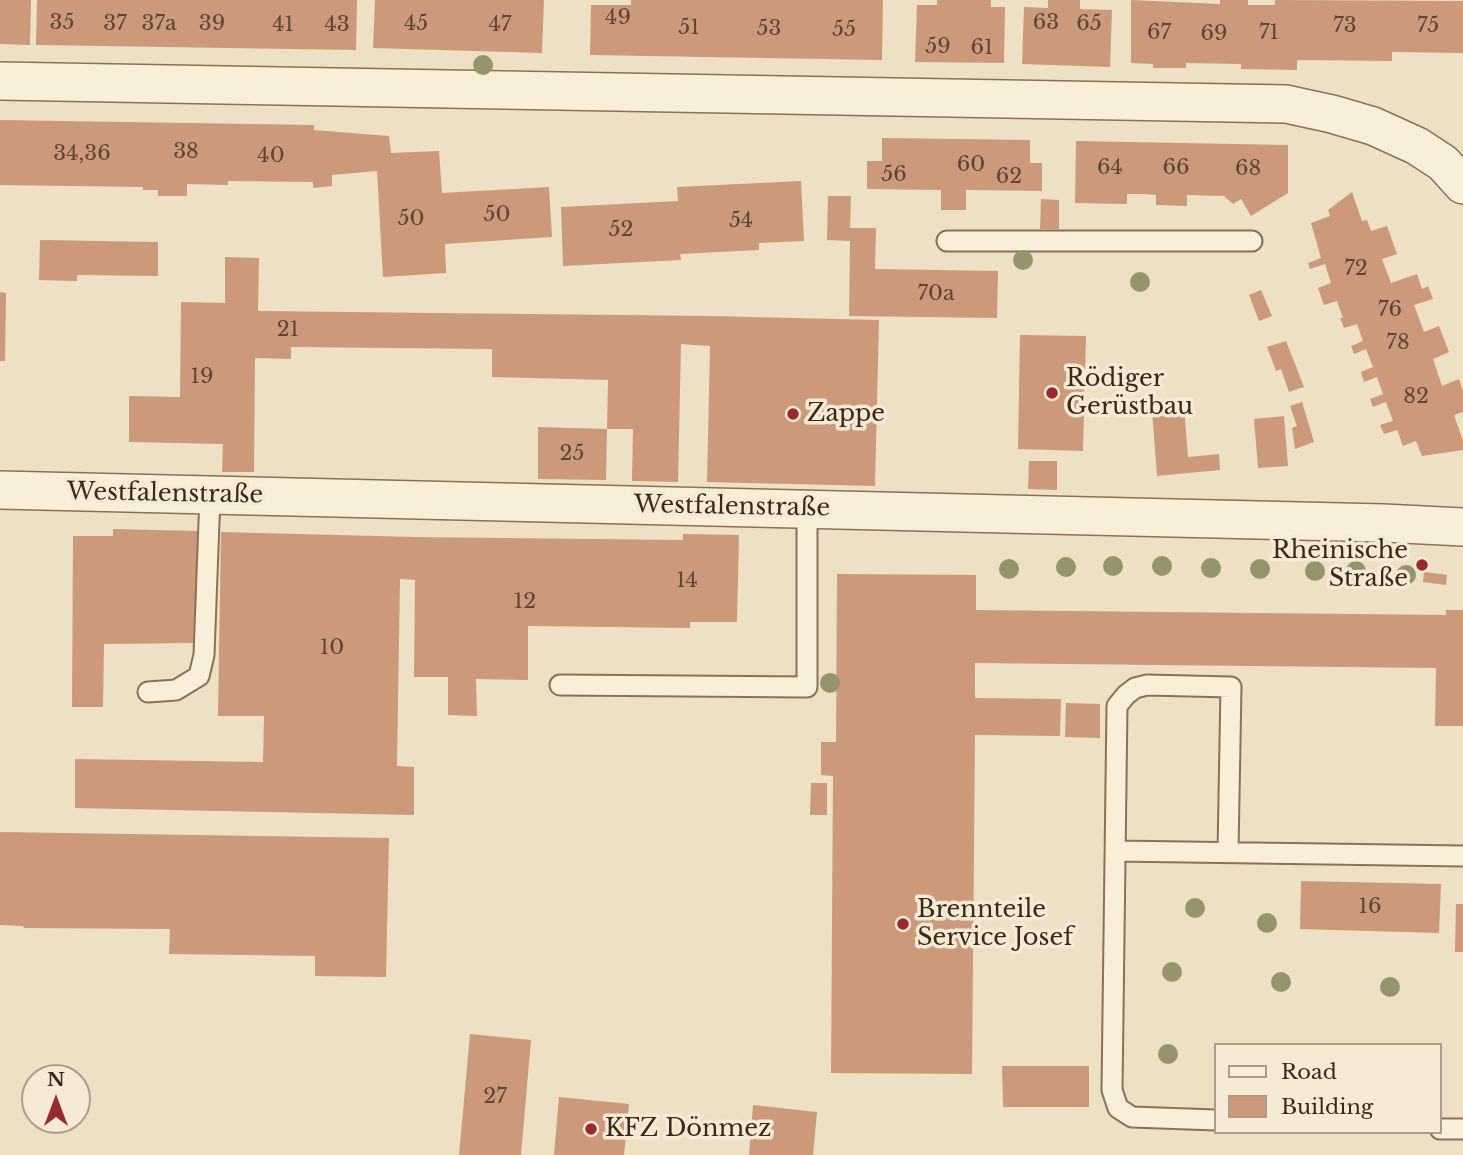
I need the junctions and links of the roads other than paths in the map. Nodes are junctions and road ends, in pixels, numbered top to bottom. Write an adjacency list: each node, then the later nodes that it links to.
1 (0, 82): 2 (street)
2 (1463, 185)
3 (947, 241): 4 (lane)
4 (1252, 241)
5 (0, 490): 6 (street, Westfalenstraße)
6 (209, 495): 7 (street, Westfalenstraße); 10 (lane)
7 (807, 509): 8 (street, Westfalenstraße); 9 (lane)
8 (1463, 527)
9 (560, 685)
10 (148, 692)
11 (1116, 851): 12 (lane); 12 (lane); 14 (lane)
12 (1228, 852): 13 (lane)
13 (1463, 856)
14 (1214, 1121)
15 (1442, 1129): 16 (lane)
16 (1463, 1129)

